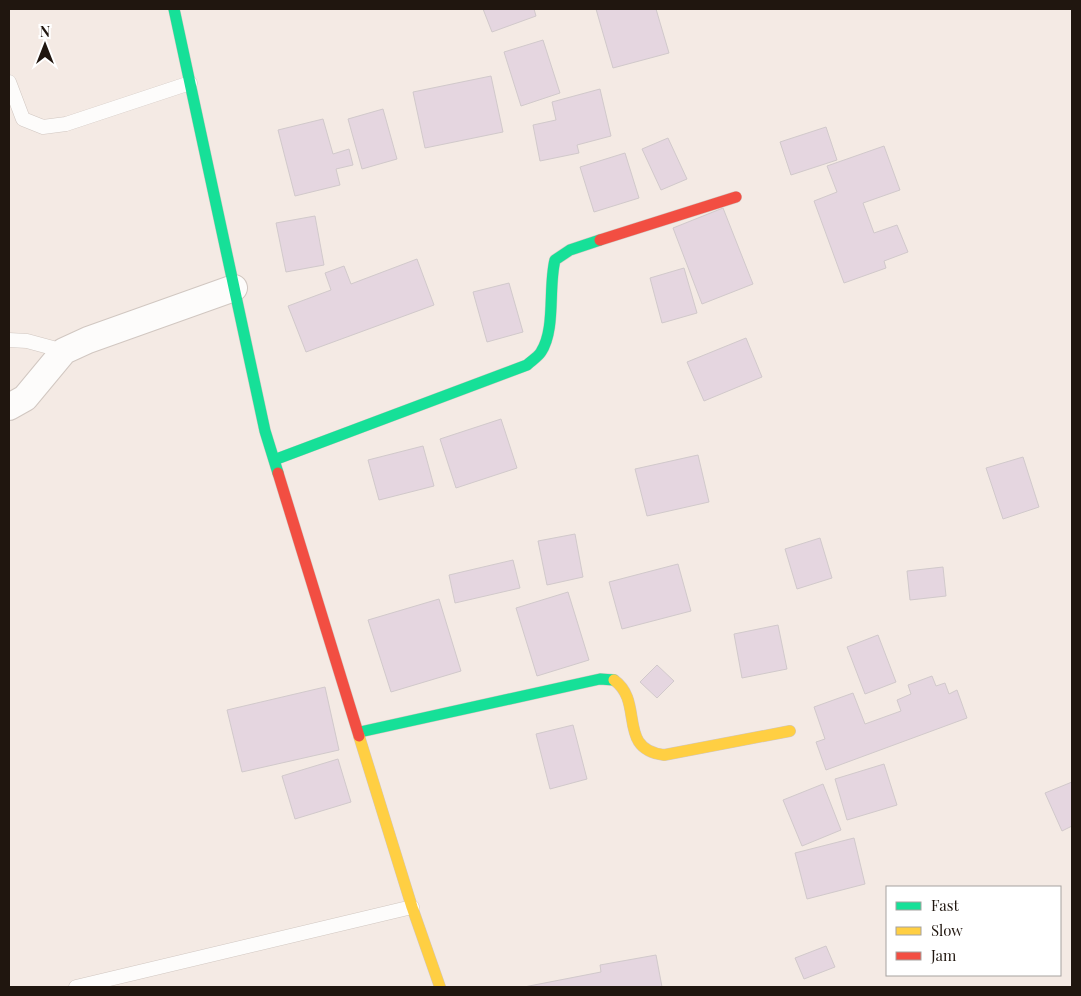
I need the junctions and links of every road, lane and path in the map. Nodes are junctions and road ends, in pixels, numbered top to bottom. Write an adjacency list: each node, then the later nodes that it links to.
1 (174, 9): 3 (street)
2 (9, 82): 3 (lane)
3 (190, 83): 5 (street)
4 (736, 197): 9 (street)
5 (234, 288): 7 (street); 9 (street)
6 (9, 340): 7 (lane)
7 (64, 351): 8 (street)
8 (9, 407)
9 (274, 460): 11 (street)
10 (790, 731): 11 (street)
11 (360, 732): 12 (street)
12 (412, 907): 13 (lane); 14 (street)
13 (76, 987)
14 (440, 987)

